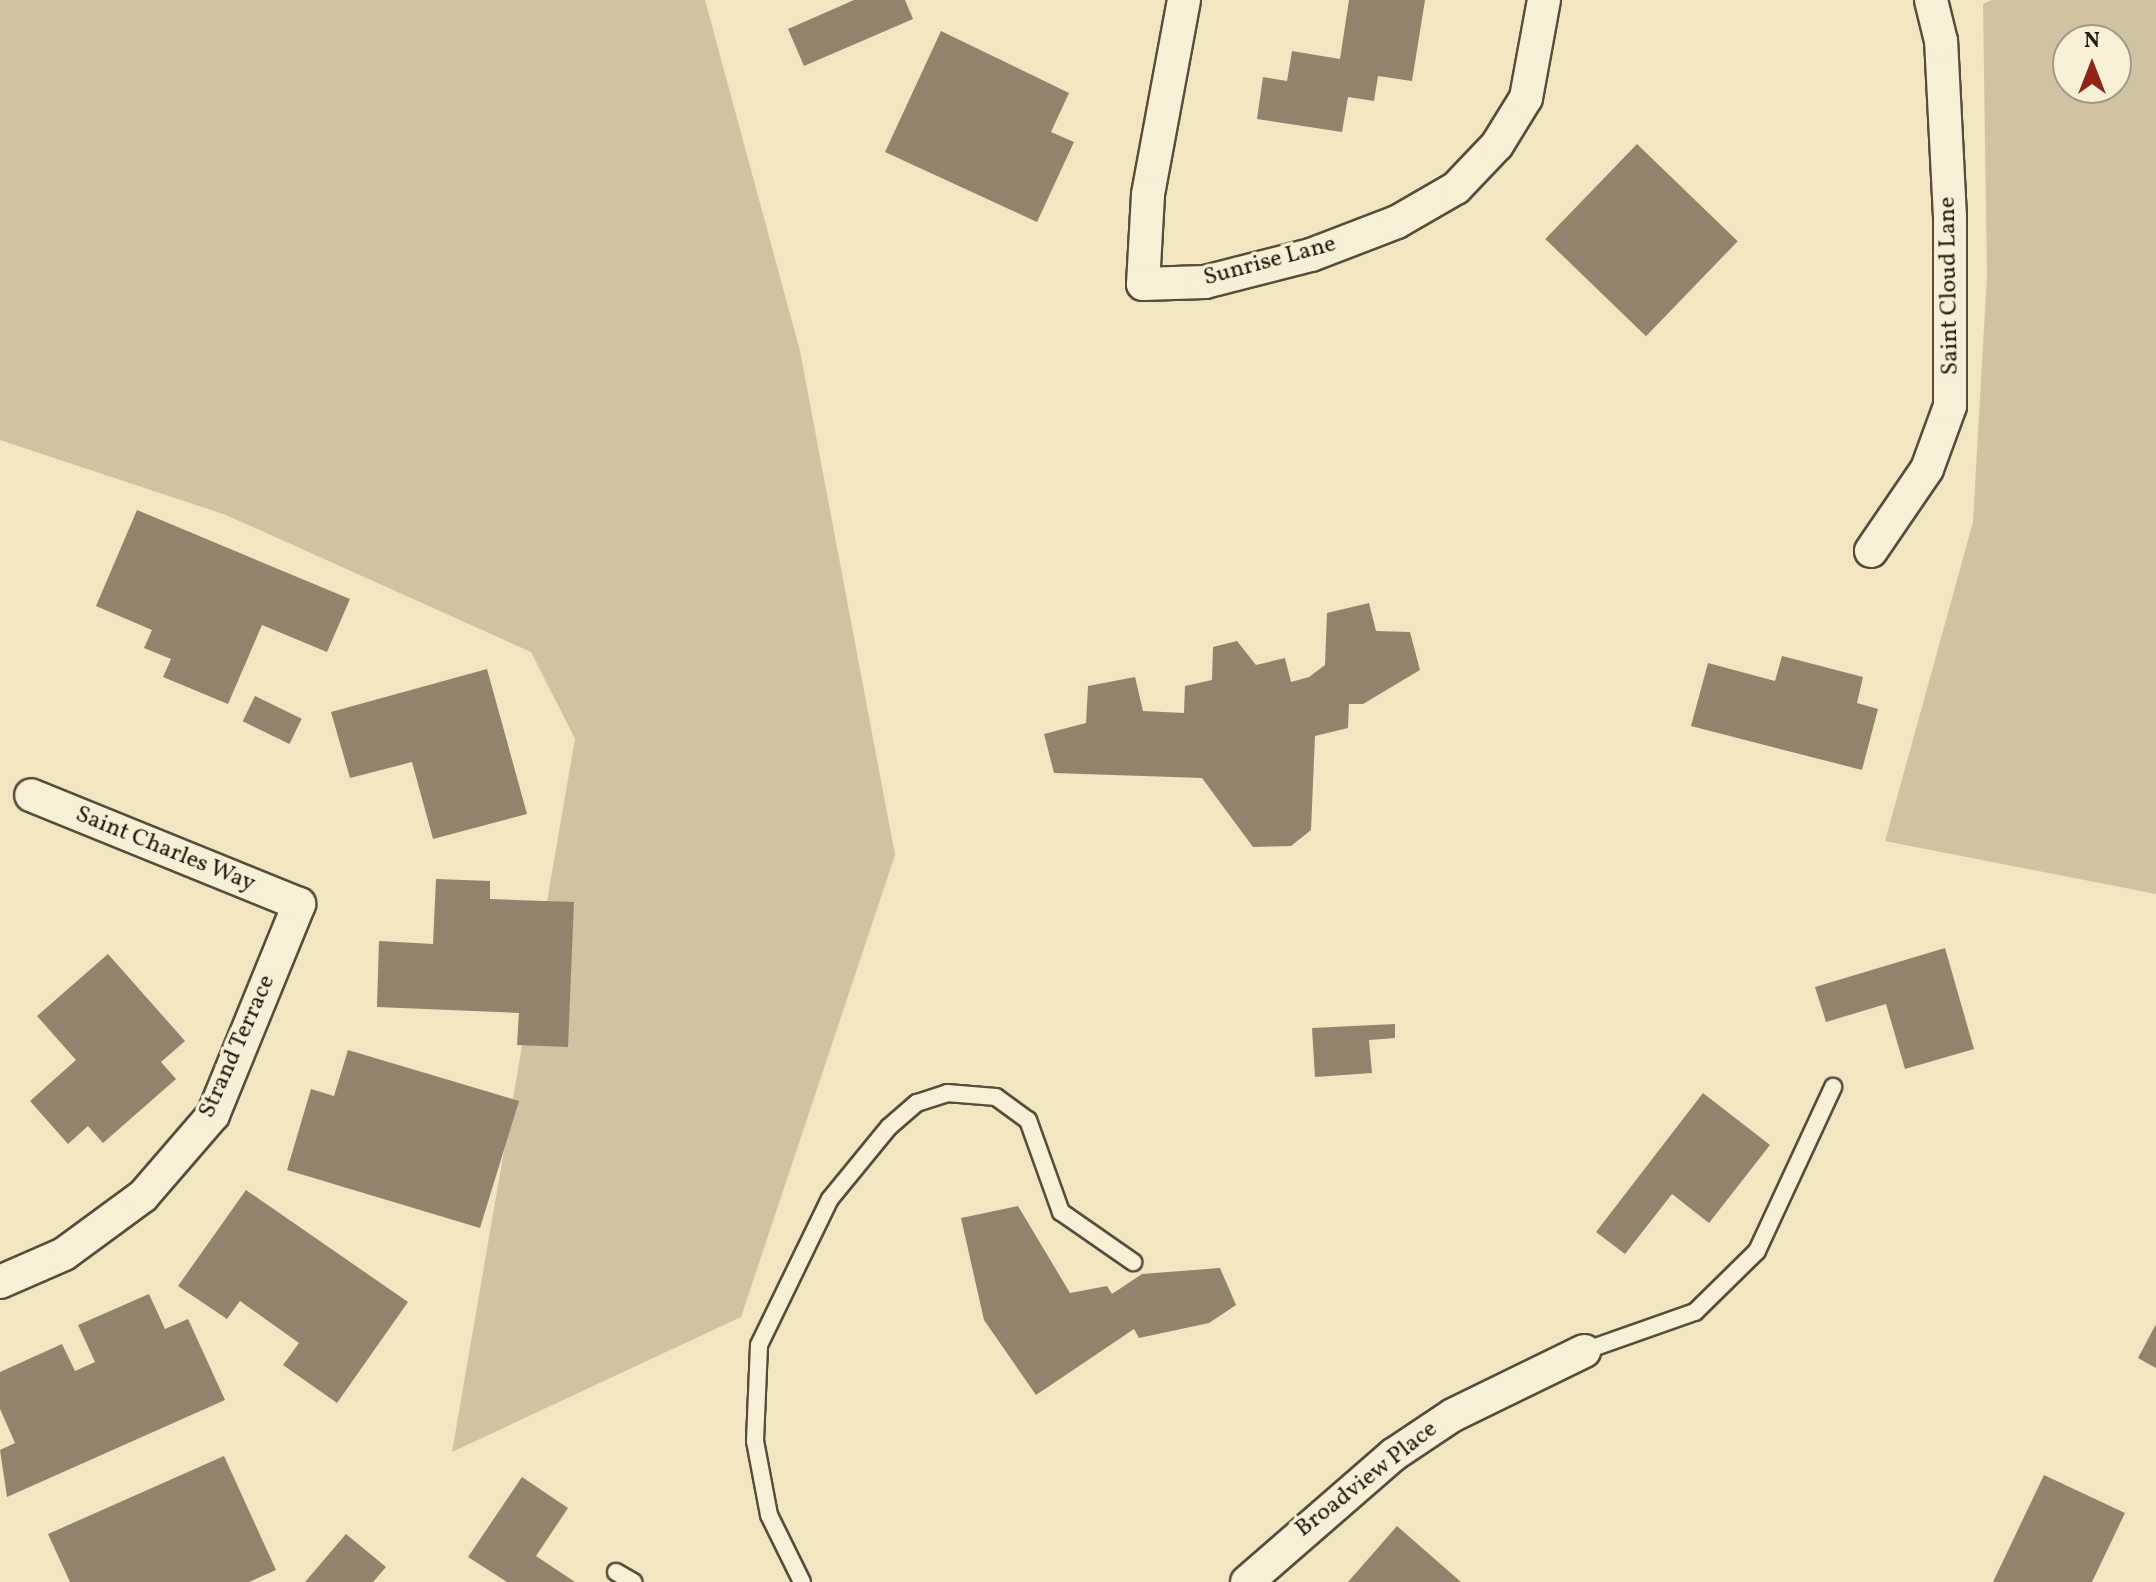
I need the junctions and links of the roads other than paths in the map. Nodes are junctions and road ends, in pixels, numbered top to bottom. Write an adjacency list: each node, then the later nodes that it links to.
1 (1184, 0): 2 (street, Sunrise Lane)
2 (1544, 0)
3 (1931, 0): 4 (street, Saint Cloud Lane)
4 (1871, 551)
5 (31, 795): 6 (street, Saint Charles Way)
6 (299, 904): 9 (street, Strand Terrace)
7 (1833, 1087): 10 (lane)
8 (1133, 1262): 13 (lane)
9 (0, 1282)
10 (1584, 1351): 14 (street, Broadview Place)
11 (616, 1572): 12 (lane)
12 (633, 1582)
13 (802, 1582)
14 (1247, 1582)

